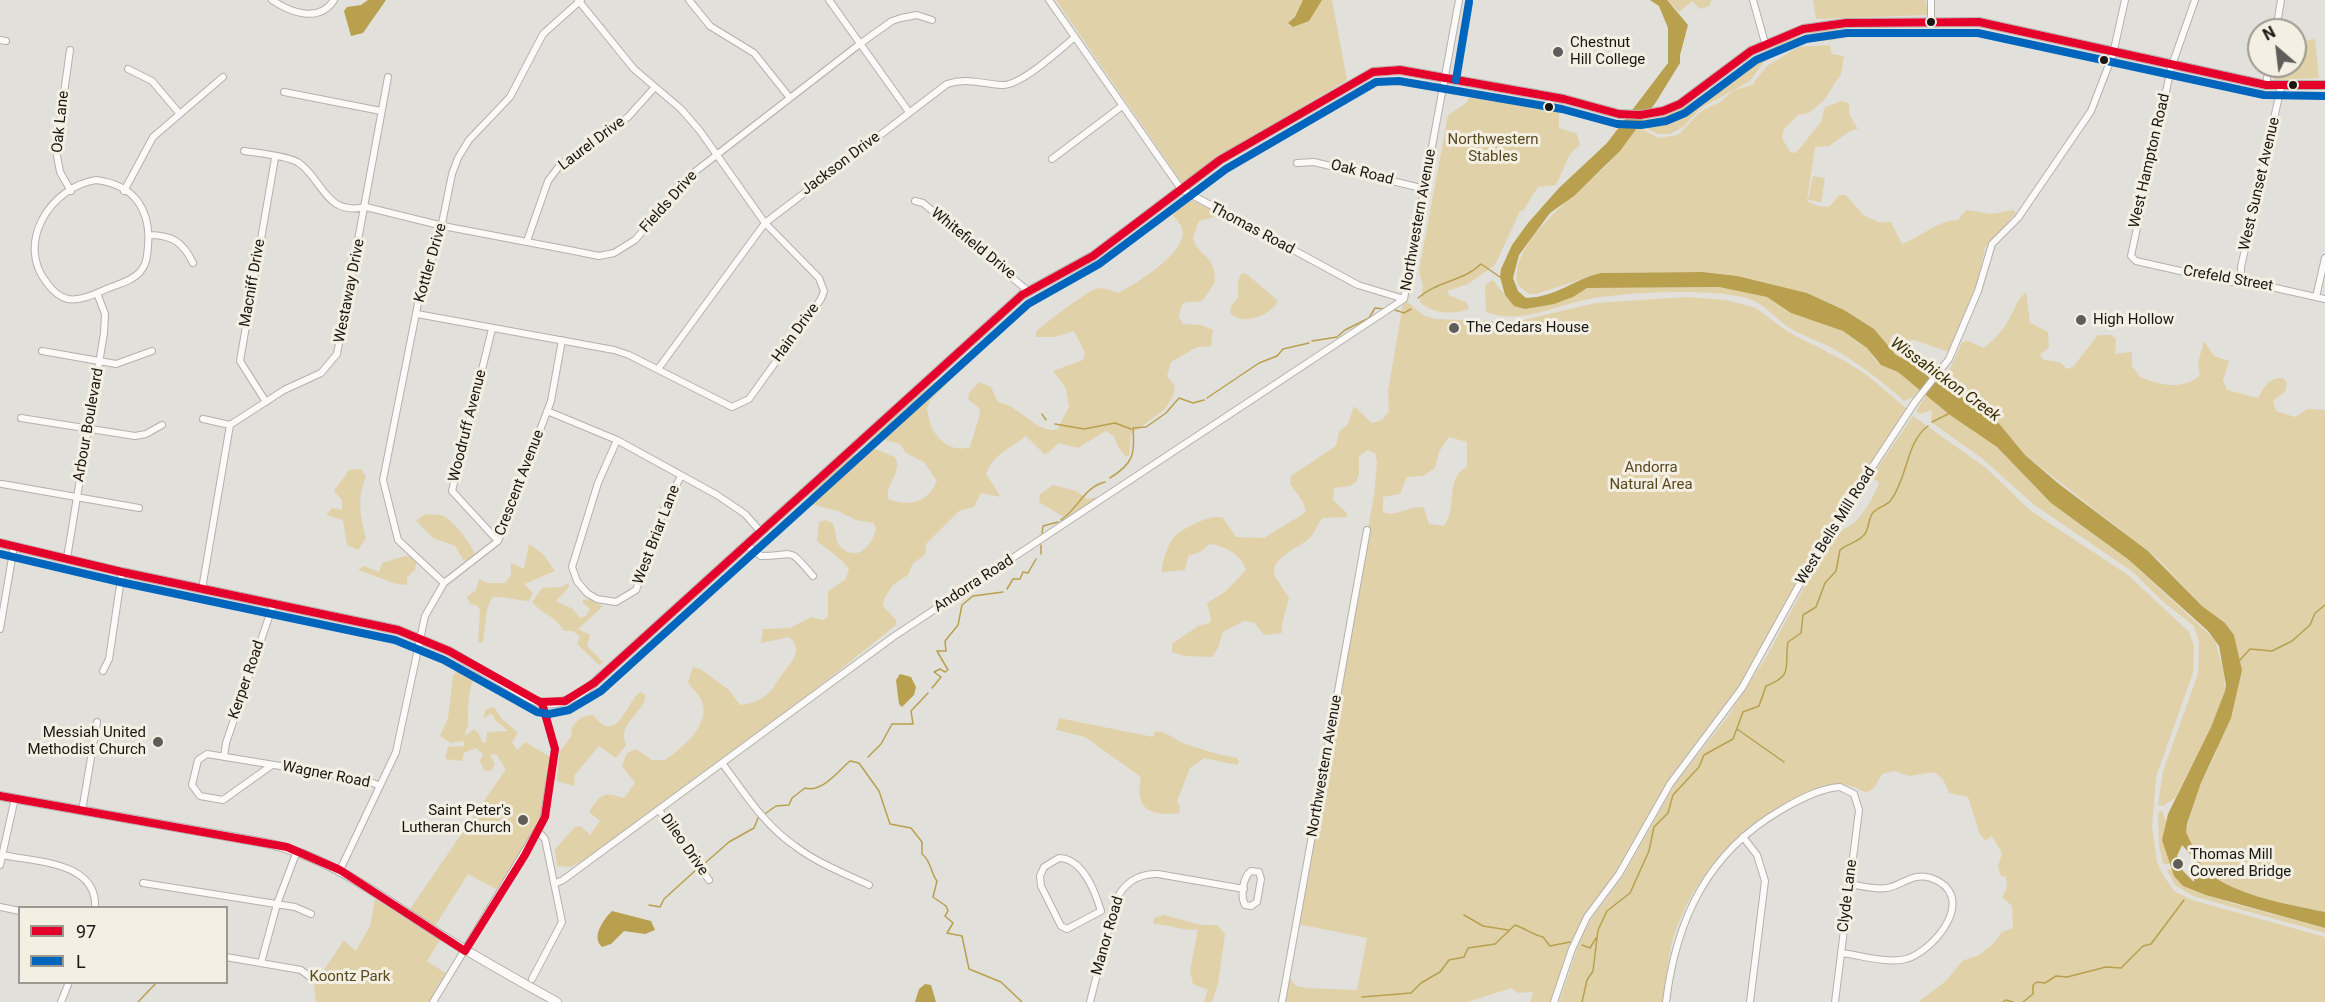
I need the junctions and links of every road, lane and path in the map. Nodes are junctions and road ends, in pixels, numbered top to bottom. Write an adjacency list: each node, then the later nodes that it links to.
1 (272, 0): 2 (street)
2 (334, 0)
3 (580, 0): 29 (street, Hain Drive); 49 (street, Kottler Drive)
4 (689, 0): 32 (street)
5 (829, 0): 17 (street)
6 (1049, 0): 16 (street, Thomas Road)
7 (1459, 0): 25 (street, Northwestern Avenue)
8 (1754, 0): 18 (street)
9 (1931, 0): 15 (street)
10 (2125, 0): 20 (street, West Bells Mill Road)
11 (2195, 0): 21 (street, West Hampton Road)
12 (2281, 0): 13 (street)
13 (2278, 18)
14 (932, 20): 17 (street, Fields Drive)
15 (1931, 22): 18 (main road); 20 (main road)
16 (1075, 38): 33 (street, Thomas Road); 35 (street, Jackson Drive)
17 (861, 43): 32 (street, Fields Drive); 35 (street)
18 (1765, 43): 25 (main road)
19 (70, 50): 44 (street, Oak Lane)
20 (2113, 51): 21 (main road); 136 (street, West Bells Mill Road)
21 (2173, 64): 27 (main road); 52 (street, West Hampton Road)
22 (128, 69): 36 (street)
23 (224, 77): 36 (street)
24 (388, 77): 34 (street, Westaway Drive)
25 (1446, 78): 42 (main road); 43 (street, Northwestern Avenue)
26 (2267, 78): 27 (street)
27 (2266, 85): 30 (main road)
28 (2325, 85): 30 (main road)
29 (655, 87): 38 (street, Hain Drive); 51 (street, Laurel Drive)
30 (2281, 87): 55 (street, West Sunset Avenue)
31 (284, 92): 34 (street)
32 (790, 98): 38 (street, Fields Drive)
33 (1122, 106): 40 (street); 42 (street, Thomas Road)
34 (381, 111): 47 (street, Westaway Drive)
35 (909, 112): 48 (street, Jackson Drive)
36 (180, 114): 45 (street)
37 (244, 151): 39 (street, Fields Drive)
38 (717, 153): 48 (street, Hain Drive); 51 (street, Fields Drive)
39 (275, 158): 47 (street, Fields Drive); 68 (street, Macniff Drive)
40 (1052, 159)
41 (1297, 163): 43 (street, Oak Road)
42 (1180, 189): 56 (main road); 59 (street, Thomas Road)
43 (1425, 189): 59 (street, Northwestern Avenue)
44 (71, 191): 45 (street); 57 (street)
45 (124, 191): 50 (street)
46 (915, 201): 56 (street, Whitefield Drive)
47 (366, 207): 49 (street, Fields Drive); 68 (street, Westaway Drive)
48 (765, 223): 67 (street, Jackson Drive); 67 (street, Hain Drive)
49 (443, 226): 51 (street, Fields Drive); 61 (street, Kottler Drive)
50 (149, 235): 54 (street); 57 (street)
51 (527, 241)
52 (2132, 258): 55 (street, Crefeld Street)
53 (2325, 258): 58 (street)
54 (193, 263)
55 (2241, 281): 58 (street, Crefeld Street)
56 (1028, 291): 81 (main road)
57 (97, 293): 66 (street, Arbour Boulevard)
58 (2316, 297): 60 (street, Crefeld Street)
59 (1404, 299): 98 (street, Andorra Road)
60 (2325, 299)
61 (417, 314): 62 (street, Hain Drive); 89 (street, Kottler Drive)
62 (492, 329): 63 (street, Hain Drive); 82 (street, Woodruff Avenue)
63 (562, 340): 67 (street, Hain Drive); 69 (street, Crescent Avenue)
64 (42, 351): 66 (street)
65 (152, 351): 66 (street)
66 (100, 361): 74 (street, Arbour Boulevard)
67 (658, 369)
68 (266, 402): 73 (street, Westaway Drive)
69 (548, 411): 75 (street); 82 (street, Crescent Avenue)
70 (21, 418): 74 (street)
71 (203, 419): 73 (street)
72 (162, 424): 74 (street)
73 (230, 425): 90 (street)
74 (88, 428): 78 (street, Arbour Boulevard)
75 (617, 440): 76 (street); 76 (street, West Briar Lane)
76 (681, 476): 81 (street)
77 (2, 484): 78 (street)
78 (76, 497): 79 (street); 86 (street, Arbour Boulevard)
79 (139, 508)
80 (1367, 530): 135 (street, Northwestern Avenue)
81 (760, 531): 84 (main road)
82 (498, 541): 89 (street, Crescent Avenue)
83 (0, 543): 85 (main road)
84 (745, 544): 88 (street); 95 (main road)
85 (14, 546): 86 (main road); 92 (street)
86 (67, 558): 87 (main road)
87 (122, 572): 90 (main road); 94 (street)
88 (813, 576)
89 (444, 583): 93 (street, Crescent Avenue)
90 (202, 589): 91 (main road)
91 (273, 605): 93 (main road); 97 (street, Kerper Road)
92 (0, 629)
93 (421, 638): 95 (main road); 100 (street, Crescent Avenue)
94 (103, 671)
95 (542, 703): 105 (street)
96 (97, 722): 104 (street)
97 (224, 757): 99 (street, Wagner Road); 99 (street, Wagner Road)
98 (722, 763): 103 (street, Andorra Road); 115 (street)
99 (272, 765): 100 (street, Wagner Road)
100 (380, 786): 110 (street, Crescent Avenue)
101 (0, 796): 102 (main road)
102 (15, 798): 104 (main road); 108 (street)
103 (659, 810): 111 (street, Dileo Drive); 113 (street, Andorra Road)
104 (82, 811): 107 (main road)
105 (538, 831): 113 (street); 124 (street)
106 (1743, 837): 114 (street, Clyde Lane); 137 (street); 138 (street)
107 (297, 851): 110 (main road); 117 (street)
108 (2, 855): 109 (street); 118 (street)
109 (0, 865)
110 (340, 870): 124 (main road)
111 (709, 880)
112 (143, 883): 117 (street)
113 (554, 884): 129 (street)
114 (1850, 884): 125 (street, Clyde Lane); 125 (street)
115 (869, 885)
116 (1244, 889): 116 (street); 123 (street, Manor Road)
117 (277, 904): 122 (street); 127 (street)
118 (95, 906)
119 (0, 907): 121 (street)
120 (1101, 910): 120 (street); 123 (street)
121 (18, 911)
122 (311, 914)
123 (1112, 914): 134 (street, Manor Road)
124 (465, 951): 132 (street); 133 (main road)
125 (1841, 953): 139 (street, Clyde Lane)
126 (228, 957): 127 (street)
127 (261, 963): 128 (street)
128 (310, 977)
129 (532, 979)
130 (68, 984): 131 (street)
131 (61, 1002)
132 (433, 1002)
133 (556, 1002)
134 (1090, 1002)
135 (1282, 1002)
136 (1554, 1002)
137 (1666, 1002)
138 (1750, 1002)
139 (1835, 1002)

